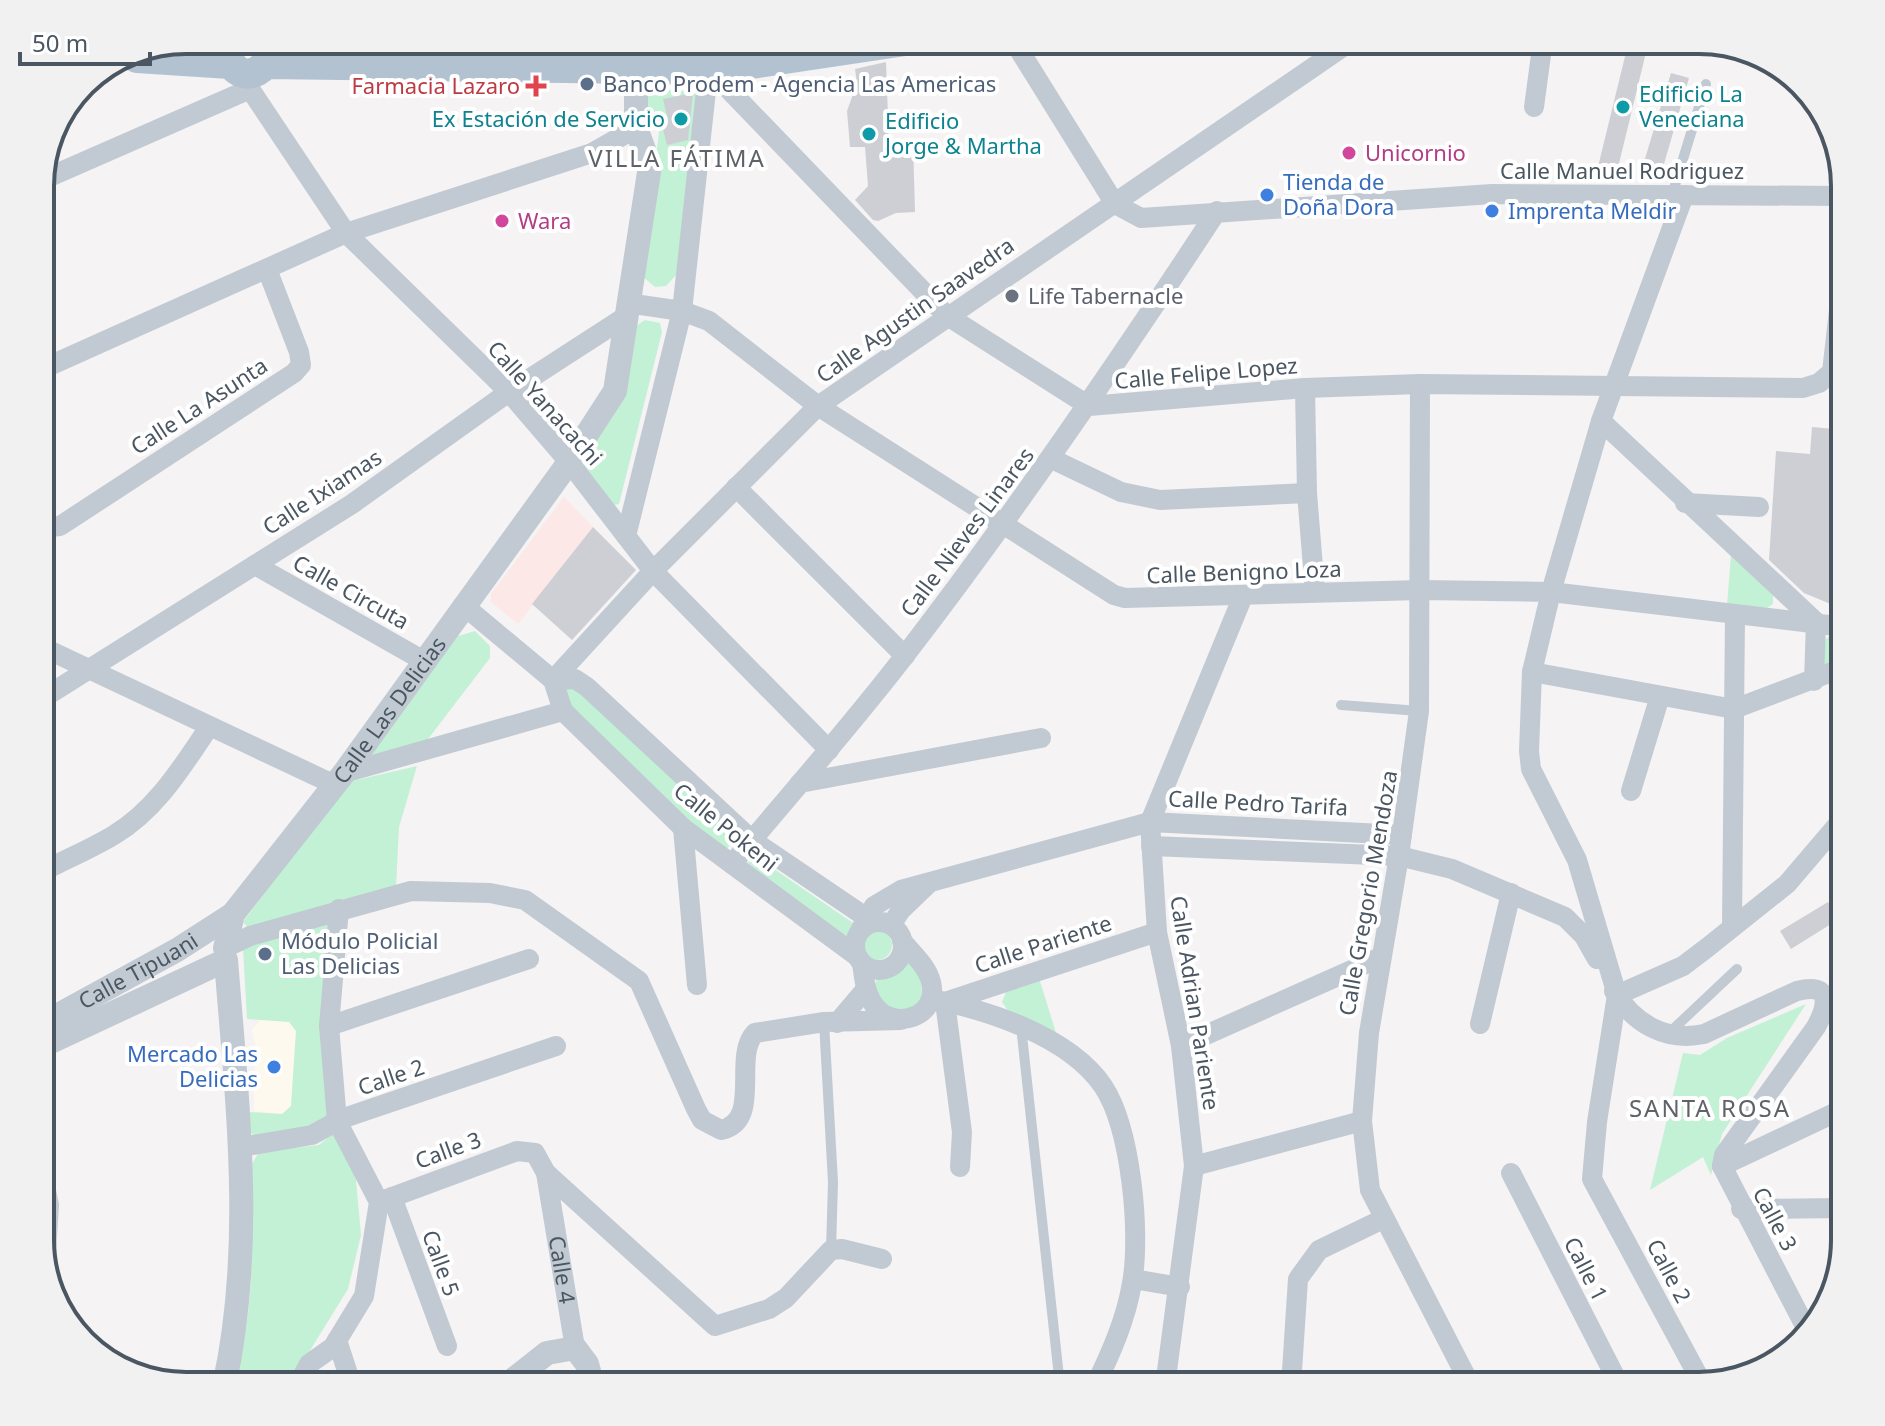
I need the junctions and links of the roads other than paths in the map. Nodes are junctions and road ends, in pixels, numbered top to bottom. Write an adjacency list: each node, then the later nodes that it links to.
1 (688, 54): 9 (main road)
2 (700, 54): 21 (street)
3 (702, 54): 22 (street, Calle Felipe Lopez)
4 (1022, 54): 16 (street)
5 (1333, 54): 16 (street, Calle Agustin Saavedra)
6 (1541, 54): 11 (street)
7 (156, 58): 8 (main road)
8 (248, 58): 9 (main road); 13 (street); 18 (street, Calle Yanacachi)
9 (636, 63): 12 (street, Calle Las Delicias)
10 (1706, 84): 14 (lane)
11 (1534, 107)
12 (636, 128): 18 (street); 20 (street, Calle Las Delicias)
13 (55, 172)
14 (1678, 195): 15 (street, Calle Manuel Rodriguez); 17 (street, Calle Manuel Rodriguez); 26 (street)
15 (1831, 196)
16 (1115, 204): 17 (street, Calle Manuel Rodriguez); 22 (street, Calle Agustin Saavedra)
17 (1217, 211): 30 (street, Calle Nieves Linares)
18 (346, 233): 19 (street); 28 (street, Calle Yanacachi)
19 (267, 269): 23 (street); 38 (street, Calle La Asunta)
20 (626, 310): 21 (street); 28 (street, Calle Ixiamas); 33 (street, Calle Las Delicias)
21 (682, 311): 29 (street, Calle Benigno Loza); 40 (street)
22 (946, 315): 29 (street, Calle Agustin Saavedra); 30 (street, Calle Felipe Lopez)
23 (54, 364)
24 (1831, 373): 26 (street, Calle Felipe Lopez)
25 (1420, 384): 26 (street, Calle Felipe Lopez); 27 (street, Calle Felipe Lopez); 43 (street, Calle Gregorio Mendoza)
26 (1617, 386): 31 (street)
27 (1305, 388): 30 (street, Calle Felipe Lopez); 35 (street)
28 (509, 392): 33 (street, Calle Yanacachi); 41 (street, Calle Ixiamas)
29 (818, 406): 34 (street, Calle Agustin Saavedra); 39 (street, Calle Benigno Loza)
30 (1089, 406): 32 (street, Calle Nieves Linares)
31 (1601, 421): 36 (street); 45 (street)
32 (1052, 459): 35 (street); 39 (street, Calle Nieves Linares)
33 (569, 462): 40 (street, Calle Yanacachi); 47 (street, Calle Las Delicias)
34 (736, 487): 42 (street, Calle Agustin Saavedra); 52 (street)
35 (1307, 493): 44 (street)
36 (1685, 503): 37 (street); 49 (street)
37 (1759, 507)
38 (54, 527)
39 (1003, 527): 46 (street, Calle Benigno Loza); 52 (street, Calle Nieves Linares)
40 (626, 536): 42 (street, Calle Yanacachi)
41 (255, 565): 53 (street, Calle Circuta); 54 (street, Calle Ixiamas)
42 (653, 571): 57 (street, Calle Agustin Saavedra); 67 (street, Calle Yanacachi)
43 (1421, 590): 44 (street, Calle Benigno Loza); 45 (street, Calle Benigno Loza); 64 (street, Calle Gregorio Mendoza)
44 (1315, 592): 46 (street, Calle Benigno Loza)
45 (1551, 592): 48 (street, Calle Benigno Loza); 55 (street)
46 (1243, 596): 71 (street, Calle Adrian Pariente)
47 (463, 605): 53 (street, Calle Las Delicias); 57 (street, Calle Pokeni)
48 (1735, 615): 49 (street, Calle Benigno Loza); 62 (street)
49 (1816, 622): 50 (street, Calle Benigno Loza); 58 (street)
50 (1831, 625)
51 (54, 652): 54 (street)
52 (905, 656): 67 (street, Calle Nieves Linares)
53 (424, 661): 68 (street, Calle Las Delicias)
54 (88, 668): 59 (street, Calle Ixiamas); 65 (street)
55 (1532, 672): 60 (street); 92 (street)
56 (1831, 673): 58 (street)
57 (553, 680): 63 (street, Calle Pokeni); 74 (street, Calle Pokeni)
58 (1814, 681): 62 (street)
59 (54, 691)
60 (1660, 696): 62 (street); 70 (street)
61 (1341, 705): 64 (lane)
62 (1734, 709): 83 (street)
63 (563, 711): 68 (street); 72 (street, Calle Pokeni)
64 (1419, 711): 75 (street, Calle Gregorio Mendoza)
65 (209, 727): 68 (street); 78 (street)
66 (1041, 738): 69 (street)
67 (829, 750): 69 (street, Calle Nieves Linares)
68 (340, 779): 81 (street, Calle Las Delicias)
69 (800, 783): 74 (street, Calle Nieves Linares)
70 (1631, 791)
71 (1150, 822): 75 (street, Calle Pedro Tarifa); 76 (street, Calle Adrian Pariente); 82 (street, Calle Pedro Tarifa)
72 (683, 828): 77 (street, Calle Pokeni); 90 (street)
73 (1831, 832): 83 (street)
74 (752, 840): 77 (street, Calle Nieves Linares); 82 (street, Calle Pokeni)
75 (1401, 845): 76 (street); 79 (street, Calle Pedro Tarifa); 86 (street, Calle Gregorio Mendoza)
76 (1151, 846): 84 (street, Calle Adrian Pariente)
77 (732, 864): 88 (street, Calle Pokeni)
78 (54, 866)
79 (1511, 893): 92 (street, Calle Pedro Tarifa); 97 (street)
80 (339, 909): 85 (street); 96 (street); 98 (street)
81 (233, 914): 85 (street, Calle Las Delicias); 94 (street, Calle Tipuani)
82 (878, 927): 88 (street); 88 (street, Calle Pedro Tarifa); 93 (street, Calle Pokeni)
83 (1732, 927): 92 (street)
84 (1157, 932): 93 (street, Calle Pariente); 103 (street, Calle Adrian Pariente)
85 (226, 954): 101 (street, Calle Tipuani); 107 (street, Calle Las Delicias)
86 (1381, 957): 103 (street); 106 (street, Calle Gregorio Mendoza)
87 (529, 959): 98 (street)
88 (860, 960): 91 (street)
89 (1737, 969): 100 (lane)
90 (697, 985)
91 (866, 989): 95 (street); 96 (street)
92 (1617, 995): 100 (street, Calle Pedro Tarifa); 137 (street, Calle 2)
93 (938, 1000): 95 (street, Calle Pariente); 99 (street); 111 (street, Calle Pokeni)
94 (54, 1017)
95 (901, 1020): 96 (street)
96 (830, 1022): 118 (lane)
97 (1480, 1024)
98 (329, 1026): 105 (street)
99 (1021, 1026): 120 (street); 131 (lane)
100 (1667, 1034): 110 (street)
101 (54, 1040)
102 (556, 1046): 105 (street, Calle 2)
103 (1181, 1046): 109 (street, Calle Adrian Pariente)
104 (1831, 1115): 110 (street)
105 (337, 1121): 107 (street, Calle 2); 114 (street, Calle 5)
106 (1362, 1121): 109 (street); 117 (street, Calle Gregorio Mendoza)
107 (241, 1147): 126 (street, Calle Las Delicias)
108 (535, 1153): 112 (street, Calle 4); 114 (street, Calle 3)
109 (1194, 1166): 121 (street, Calle Adrian Pariente)
110 (1722, 1166): 116 (street, Calle 3)
111 (960, 1167)
112 (546, 1173): 118 (street); 125 (street, Calle 4)
113 (1511, 1173): 136 (street, Calle 1)
114 (386, 1200): 123 (street); 124 (street, Calle 5)
115 (1831, 1208): 116 (street)
116 (1741, 1209): 122 (street, Calle 3)
117 (1383, 1219): 134 (street); 135 (street, Calle Gregorio Mendoza)
118 (831, 1250): 119 (street)
119 (882, 1259)
120 (1133, 1279): 121 (street); 132 (street)
121 (1180, 1287): 133 (street, Calle Adrian Pariente)
122 (1802, 1322)
123 (337, 1340): 127 (street); 128 (street)
124 (447, 1346)
125 (575, 1348): 129 (street); 130 (street, Calle 4)
126 (226, 1372)
127 (305, 1372)
128 (347, 1372)
129 (523, 1372)
130 (589, 1372)
131 (1058, 1372)
132 (1101, 1372)
133 (1167, 1372)
134 (1292, 1372)
135 (1464, 1372)
136 (1613, 1372)
137 (1696, 1372)

